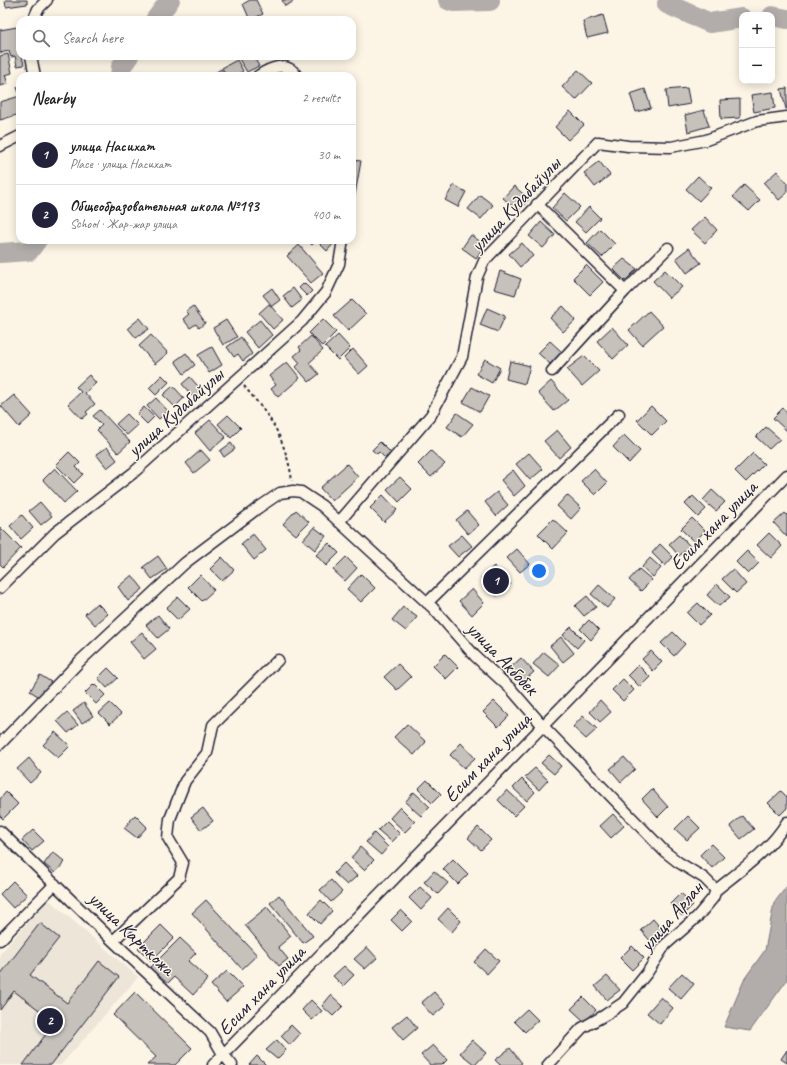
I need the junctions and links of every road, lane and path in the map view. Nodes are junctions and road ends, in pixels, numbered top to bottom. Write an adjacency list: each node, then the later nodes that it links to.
1 (47, 0): 2 (street)
2 (35, 16)
3 (32, 60): 4 (street)
4 (33, 72)
5 (265, 72): 6 (street)
6 (292, 72)
7 (787, 117): 10 (street, улица Кудабайулы)
8 (16, 138): 9 (street)
9 (0, 146)
10 (537, 204): 13 (street); 19 (street, улица Кудабайулы)
11 (342, 244): 15 (street, улица Кудабайулы)
12 (668, 248): 13 (street)
13 (625, 291): 14 (street)
14 (552, 371)
15 (239, 379): 18 (path); 20 (street, улица Кудабайулы)
16 (619, 414): 21 (street)
17 (787, 475): 23 (street, Есим хана улица)
18 (293, 491): 19 (street, улица Акбобек); 24 (street)
19 (339, 522): 21 (street, улица Акбобек)
20 (0, 588)
21 (427, 603): 23 (street, улица Акбобек)
22 (278, 660): 30 (street)
23 (543, 726): 28 (street, улица Акбобек); 31 (street, Есим хана улица)
24 (0, 744)
25 (787, 822): 28 (street, улица Арлан)
26 (0, 831): 27 (street, улица Карткожа)
27 (55, 884): 29 (street); 30 (street, улица Карткожа)
28 (716, 890): 34 (street, улица Арлан)
29 (0, 940)
30 (113, 941): 31 (street, улица Карткожа)
31 (223, 1054): 32 (street, Есим хана улица); 33 (street, улица Карткожа)
32 (213, 1065)
33 (232, 1065)
34 (548, 1065)

